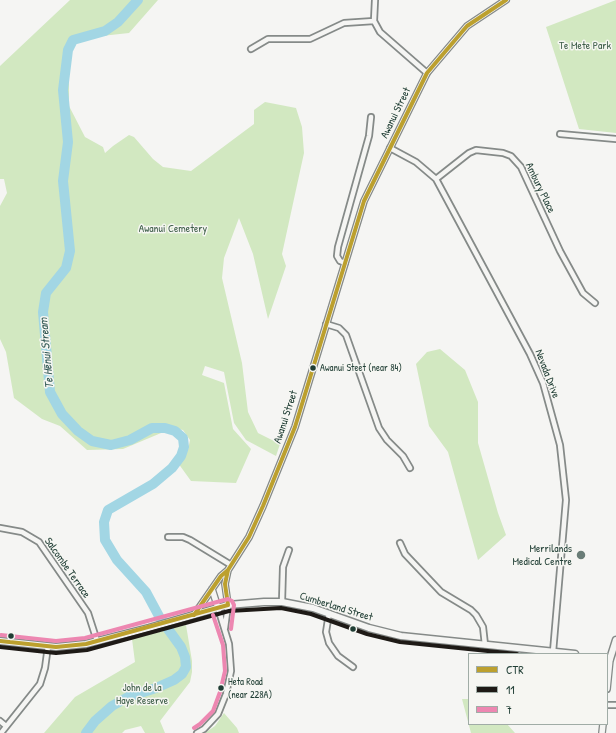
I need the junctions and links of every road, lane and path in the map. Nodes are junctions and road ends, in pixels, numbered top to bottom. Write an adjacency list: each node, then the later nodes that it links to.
1 (375, 0): 3 (street)
2 (506, 0): 5 (street, Awanui Street)
3 (374, 21): 4 (street); 5 (street)
4 (251, 49)
5 (427, 73): 9 (street, Awanui Street)
6 (371, 117): 11 (street, Awanui Street)
7 (560, 134): 8 (street)
8 (616, 139)
9 (390, 148): 10 (street, Nevada Drive); 11 (street, Awanui Street)
10 (436, 179): 12 (street, Ambury Place); 32 (street, Nevada Drive)
11 (344, 263): 13 (street, Awanui Street)
12 (594, 303)
13 (326, 324): 14 (street); 19 (street, Awanui Street)
14 (410, 468)
15 (0, 528): 29 (street, Salcombe Terrace)
16 (168, 537): 19 (street)
17 (400, 543): 30 (street)
18 (289, 550): 21 (street)
19 (230, 567): 20 (street, Awanui Street); 22 (street, Awanui Street)
20 (212, 589): 23 (street); 25 (street, Awanui Street)
21 (282, 602): 22 (main road, Cumberland Street); 24 (main road, Cumberland Street)
22 (228, 605): 23 (main road, Cumberland Street); 26 (street)
23 (218, 608): 25 (main road, Cumberland Street); 26 (street)
24 (329, 613): 30 (main road, Cumberland Street); 35 (street)
25 (194, 615): 29 (main road, Cumberland Street)
26 (225, 628): 40 (street)
27 (616, 640): 34 (main road)
28 (0, 641): 31 (main road, Cumberland Street)
29 (97, 641): 31 (main road, Cumberland Street)
30 (485, 645): 32 (main road, Cumberland Street)
31 (48, 646): 38 (street)
32 (553, 652): 33 (main road, Cumberland Street)
33 (564, 653)
34 (609, 658): 36 (street)
35 (353, 667)
36 (608, 674)
37 (0, 721): 38 (street)
38 (6, 726): 39 (street)
39 (0, 733)
40 (197, 733)

